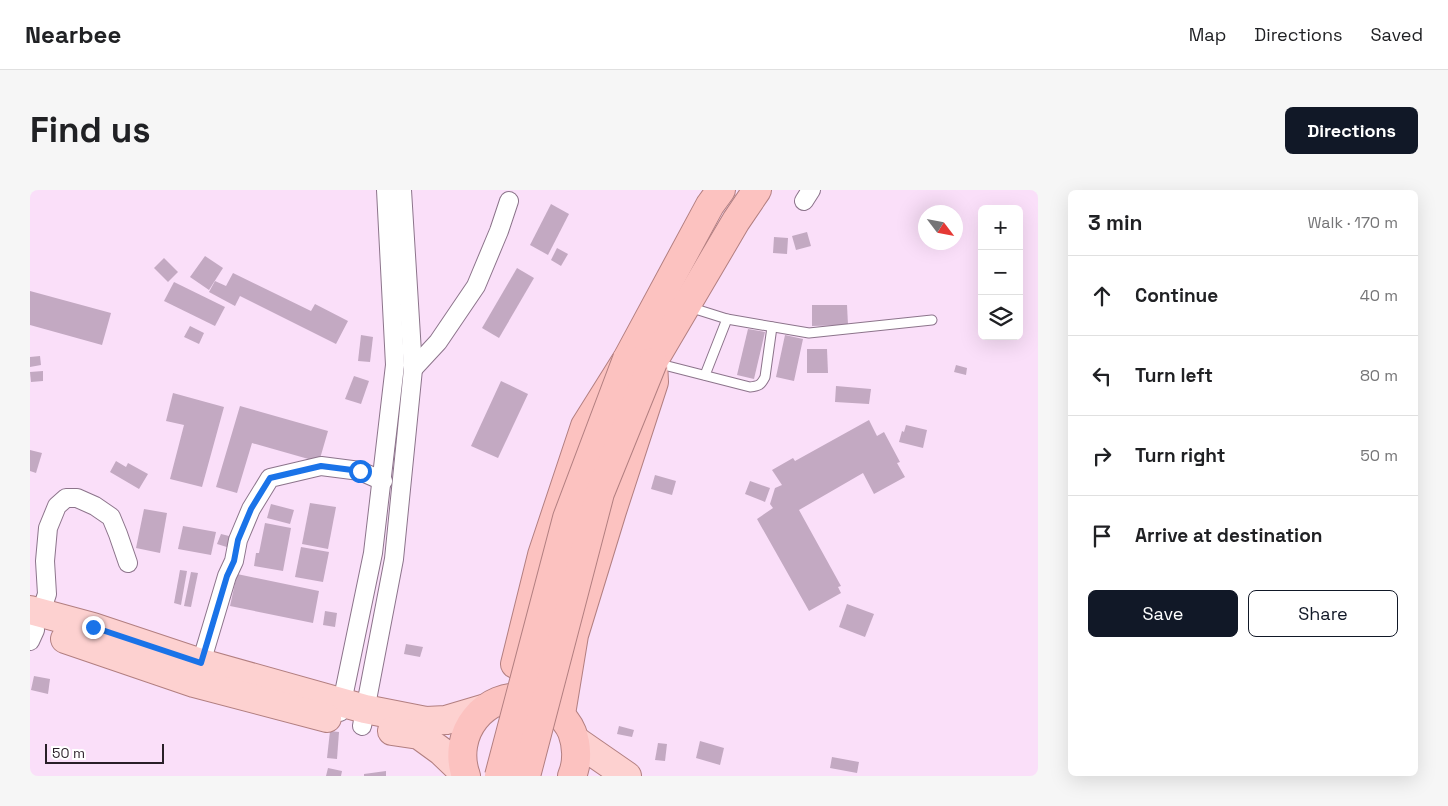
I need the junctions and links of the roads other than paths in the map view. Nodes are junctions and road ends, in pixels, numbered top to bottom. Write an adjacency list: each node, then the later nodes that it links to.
1 (386, 190): 14 (street)
2 (402, 190): 12 (street)
3 (721, 190): 10 (highway)
4 (758, 190): 6 (highway)
5 (509, 201): 12 (street)
6 (686, 306): 7 (lane); 11 (highway)
7 (727, 319): 9 (lane); 13 (lane)
8 (932, 320): 9 (lane)
9 (772, 327): 13 (lane)
10 (627, 359): 18 (highway); 23 (highway, bridge)
11 (653, 362): 13 (lane); 19 (highway); 24 (highway, bridge)
12 (413, 369): 20 (street)
13 (706, 375)
14 (382, 481): 17 (street); 20 (street)
15 (128, 563): 16 (street)
16 (33, 624): 17 (main road); 20 (main road)
17 (201, 663): 20 (main road)
18 (495, 704): 19 (highway); 20 (main road); 22 (highway)
19 (561, 714): 21 (highway)
20 (352, 715): 22 (main road)
21 (575, 740): 25 (highway); 26 (main road)
22 (466, 775)
23 (499, 776)
24 (526, 776)
25 (572, 776)
26 (627, 776)

